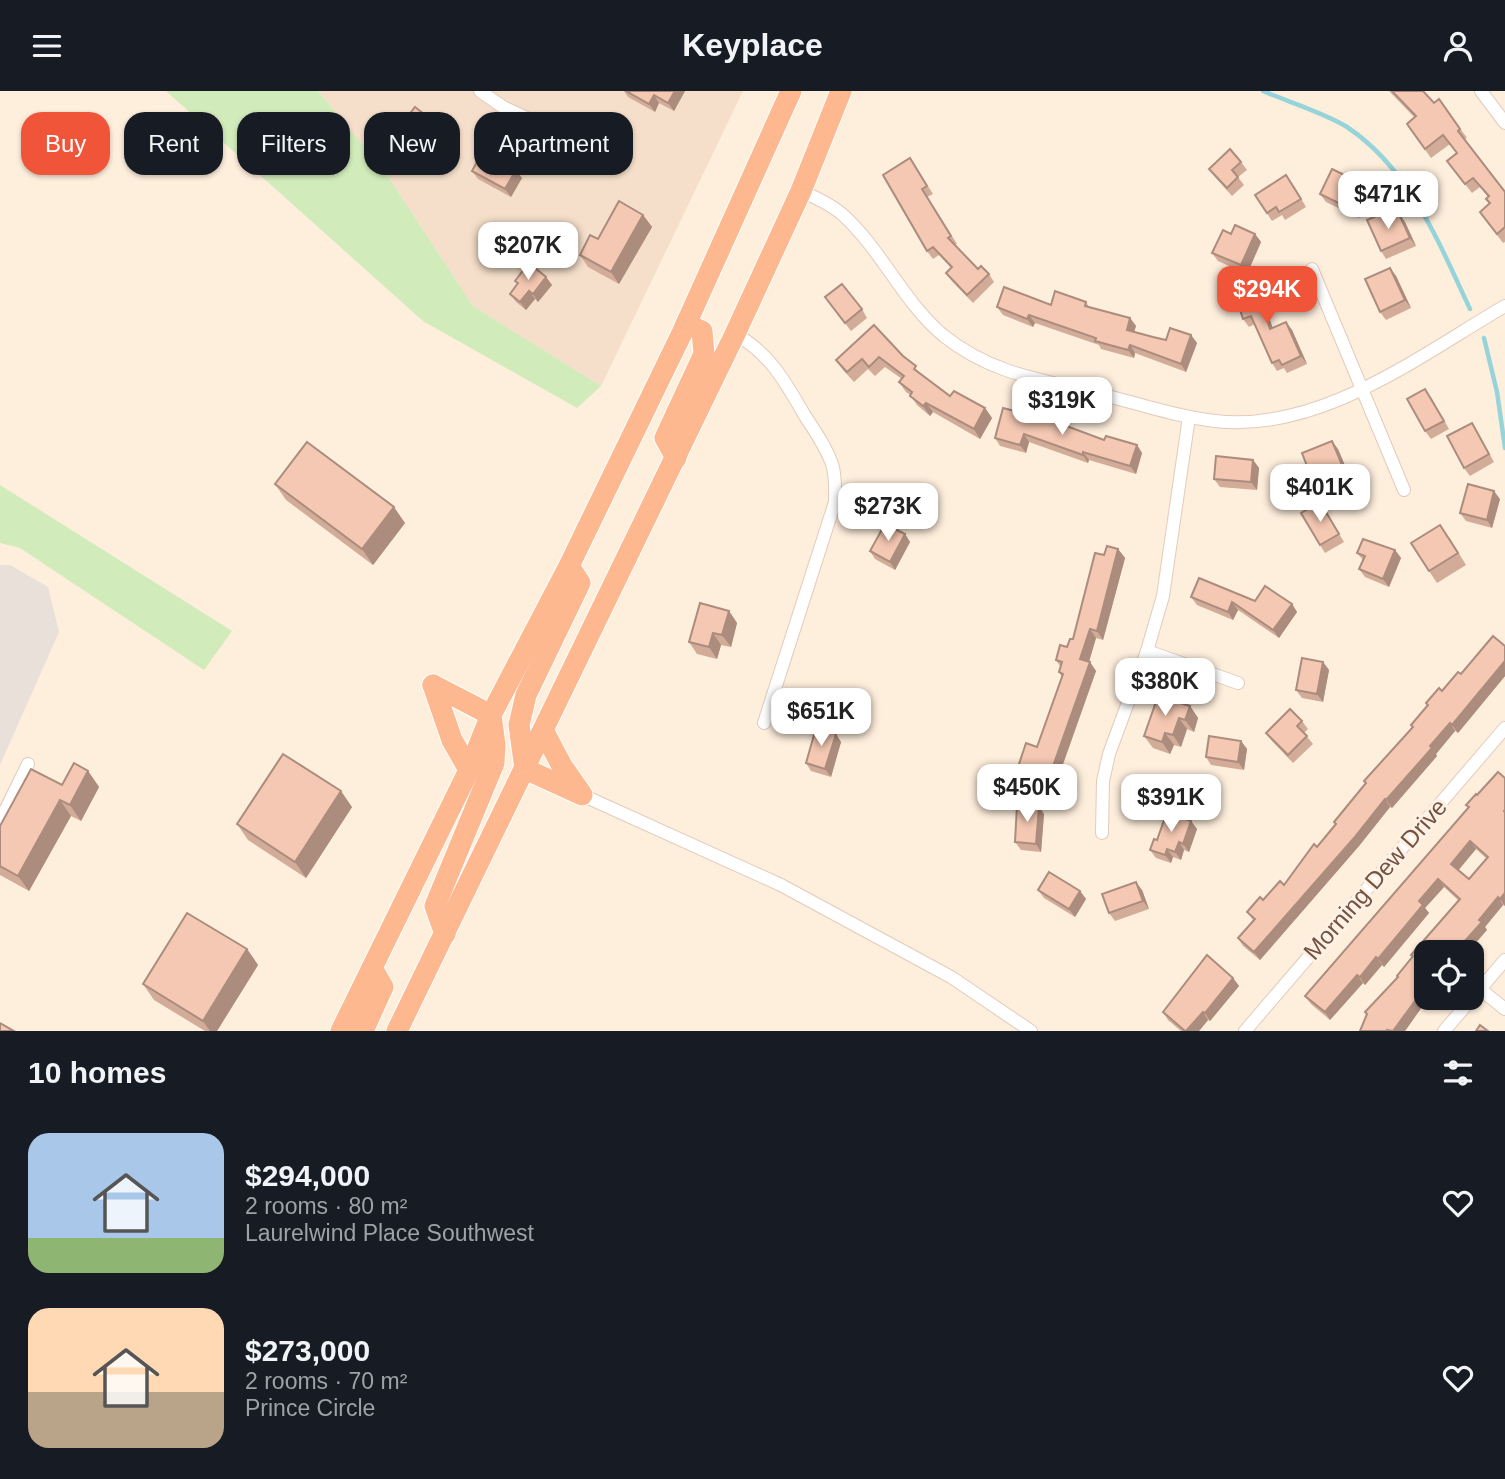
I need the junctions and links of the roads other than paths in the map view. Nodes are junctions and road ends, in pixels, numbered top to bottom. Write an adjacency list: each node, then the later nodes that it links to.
1 (480, 91): 5 (street)
2 (791, 91): 10 (highway)
3 (841, 91): 7 (highway)
4 (1481, 91): 6 (street)
5 (514, 112)
6 (1505, 123)
7 (801, 191): 11 (highway); 13 (street)
8 (1312, 268): 12 (street)
9 (1505, 306): 12 (street)
10 (687, 324): 14 (highway); 16 (highway)
11 (735, 334): 14 (highway); 20 (street)
12 (1360, 389): 13 (street); 15 (street)
13 (1189, 417): 17 (street)
14 (676, 458): 21 (highway)
15 (1404, 490)
16 (569, 566): 19 (highway); 24 (highway)
17 (1147, 651): 18 (street); 28 (street)
18 (1238, 683)
19 (491, 715): 25 (highway); 25 (highway); 29 (highway)
20 (764, 723)
21 (544, 731): 24 (highway); 26 (highway)
22 (1502, 736): 40 (street, Morning Dew Drive)
23 (28, 764): 27 (street)
24 (525, 769): 26 (highway); 29 (highway)
25 (469, 770): 31 (highway)
26 (582, 795): 39 (street)
27 (0, 821)
28 (1102, 833)
29 (444, 934): 38 (highway)
30 (1505, 960): 32 (street)
31 (372, 968): 36 (highway); 37 (highway)
32 (1484, 984)
33 (1484, 992): 34 (street)
34 (1505, 1009)
35 (1462, 1010): 41 (street)
36 (341, 1031)
37 (363, 1031)
38 (397, 1031)
39 (1031, 1031)
40 (1245, 1031)
41 (1444, 1031)

